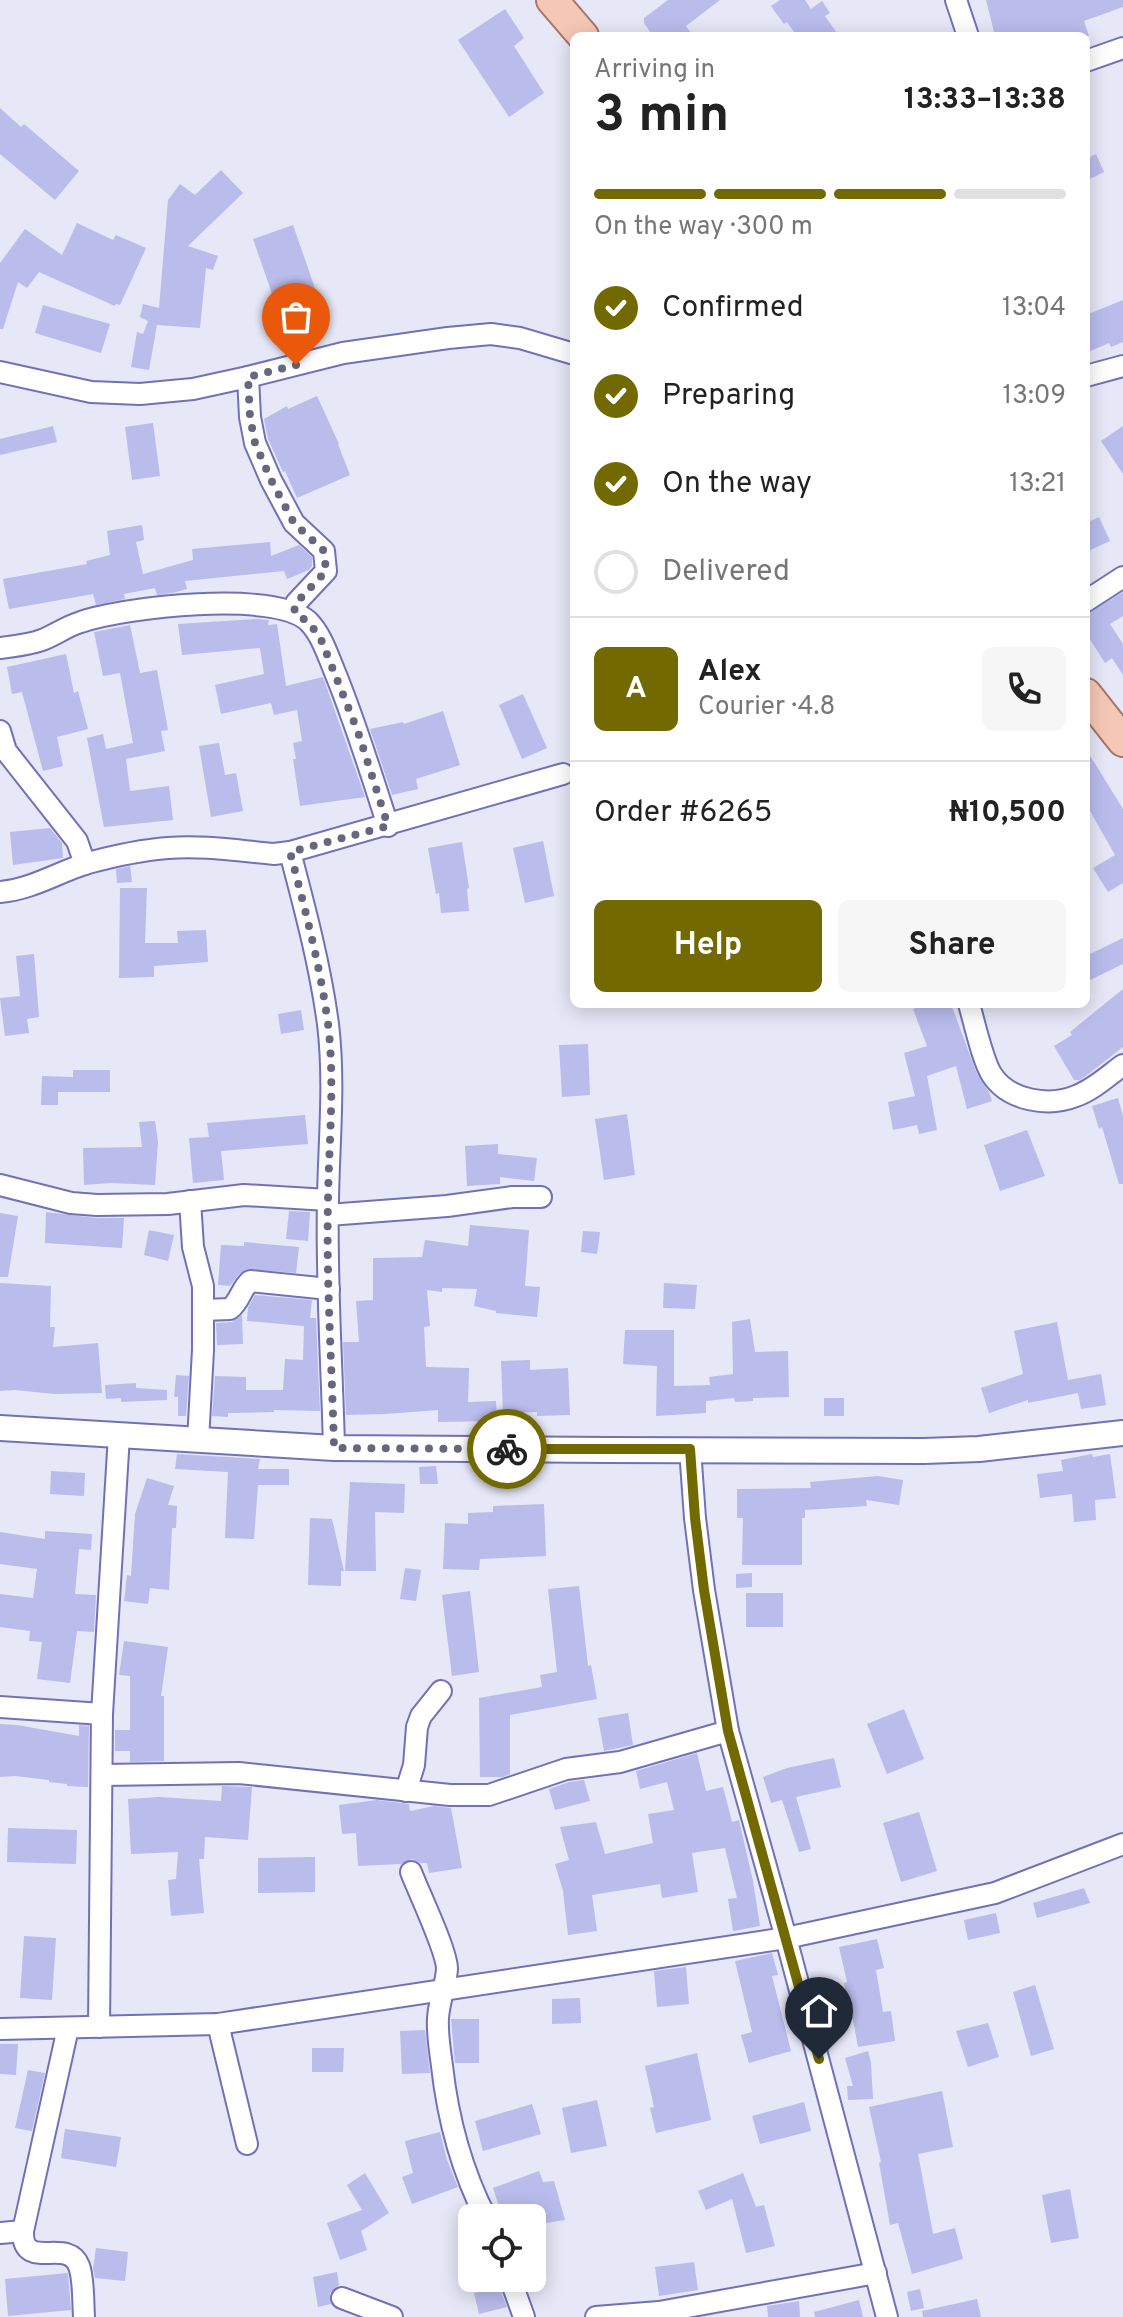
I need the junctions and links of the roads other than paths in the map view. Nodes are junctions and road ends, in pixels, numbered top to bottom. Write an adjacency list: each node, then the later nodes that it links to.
1 (552, 0): 3 (main road)
2 (956, 0): 4 (street)
3 (580, 32)
4 (967, 32)
5 (1123, 48): 6 (street)
6 (1090, 60)
7 (570, 353): 11 (street)
8 (1123, 366): 10 (street)
9 (0, 372): 11 (street)
10 (1090, 375)
11 (248, 377): 14 (street)
12 (1123, 577): 13 (street)
13 (1090, 598)
14 (294, 612): 15 (street); 20 (street)
15 (0, 648)
16 (1090, 699): 18 (main road)
17 (0, 731): 22 (street)
18 (1123, 741)
19 (563, 774): 20 (street)
20 (388, 826): 21 (street)
21 (290, 852): 22 (street); 29 (street)
22 (85, 864): 23 (street)
23 (0, 892)
24 (970, 1008): 25 (street)
25 (1123, 1065)
26 (0, 1185): 28 (street)
27 (541, 1197): 29 (street)
28 (190, 1201): 29 (street); 31 (street)
29 (328, 1208): 30 (street)
30 (329, 1289): 31 (street); 36 (street)
31 (203, 1310): 35 (street)
32 (0, 1428): 34 (street)
33 (1123, 1433): 37 (street)
34 (119, 1435): 35 (street); 40 (street)
35 (198, 1441): 36 (street)
36 (334, 1448): 37 (street)
37 (690, 1449): 41 (street)
38 (441, 1691): 43 (street)
39 (0, 1707): 40 (street)
40 (102, 1714): 42 (street)
41 (728, 1731): 43 (street); 46 (street)
42 (102, 1775): 43 (street); 49 (street)
43 (406, 1791)
44 (1114, 1847): 46 (street)
45 (411, 1872): 47 (street)
46 (786, 1938): 47 (street); 56 (street)
47 (442, 1989): 48 (street); 53 (street)
48 (218, 2024): 49 (street); 52 (street)
49 (99, 2027): 50 (street)
50 (68, 2028): 51 (street); 54 (street)
51 (0, 2029)
52 (247, 2144)
53 (479, 2204)
54 (23, 2231): 55 (street); 58 (street)
55 (0, 2233)
56 (876, 2273): 62 (street); 63 (street)
57 (515, 2292): 61 (street)
58 (84, 2317)
59 (348, 2317): 60 (street)
60 (392, 2317)
61 (524, 2317)
62 (596, 2317)
63 (887, 2317)

